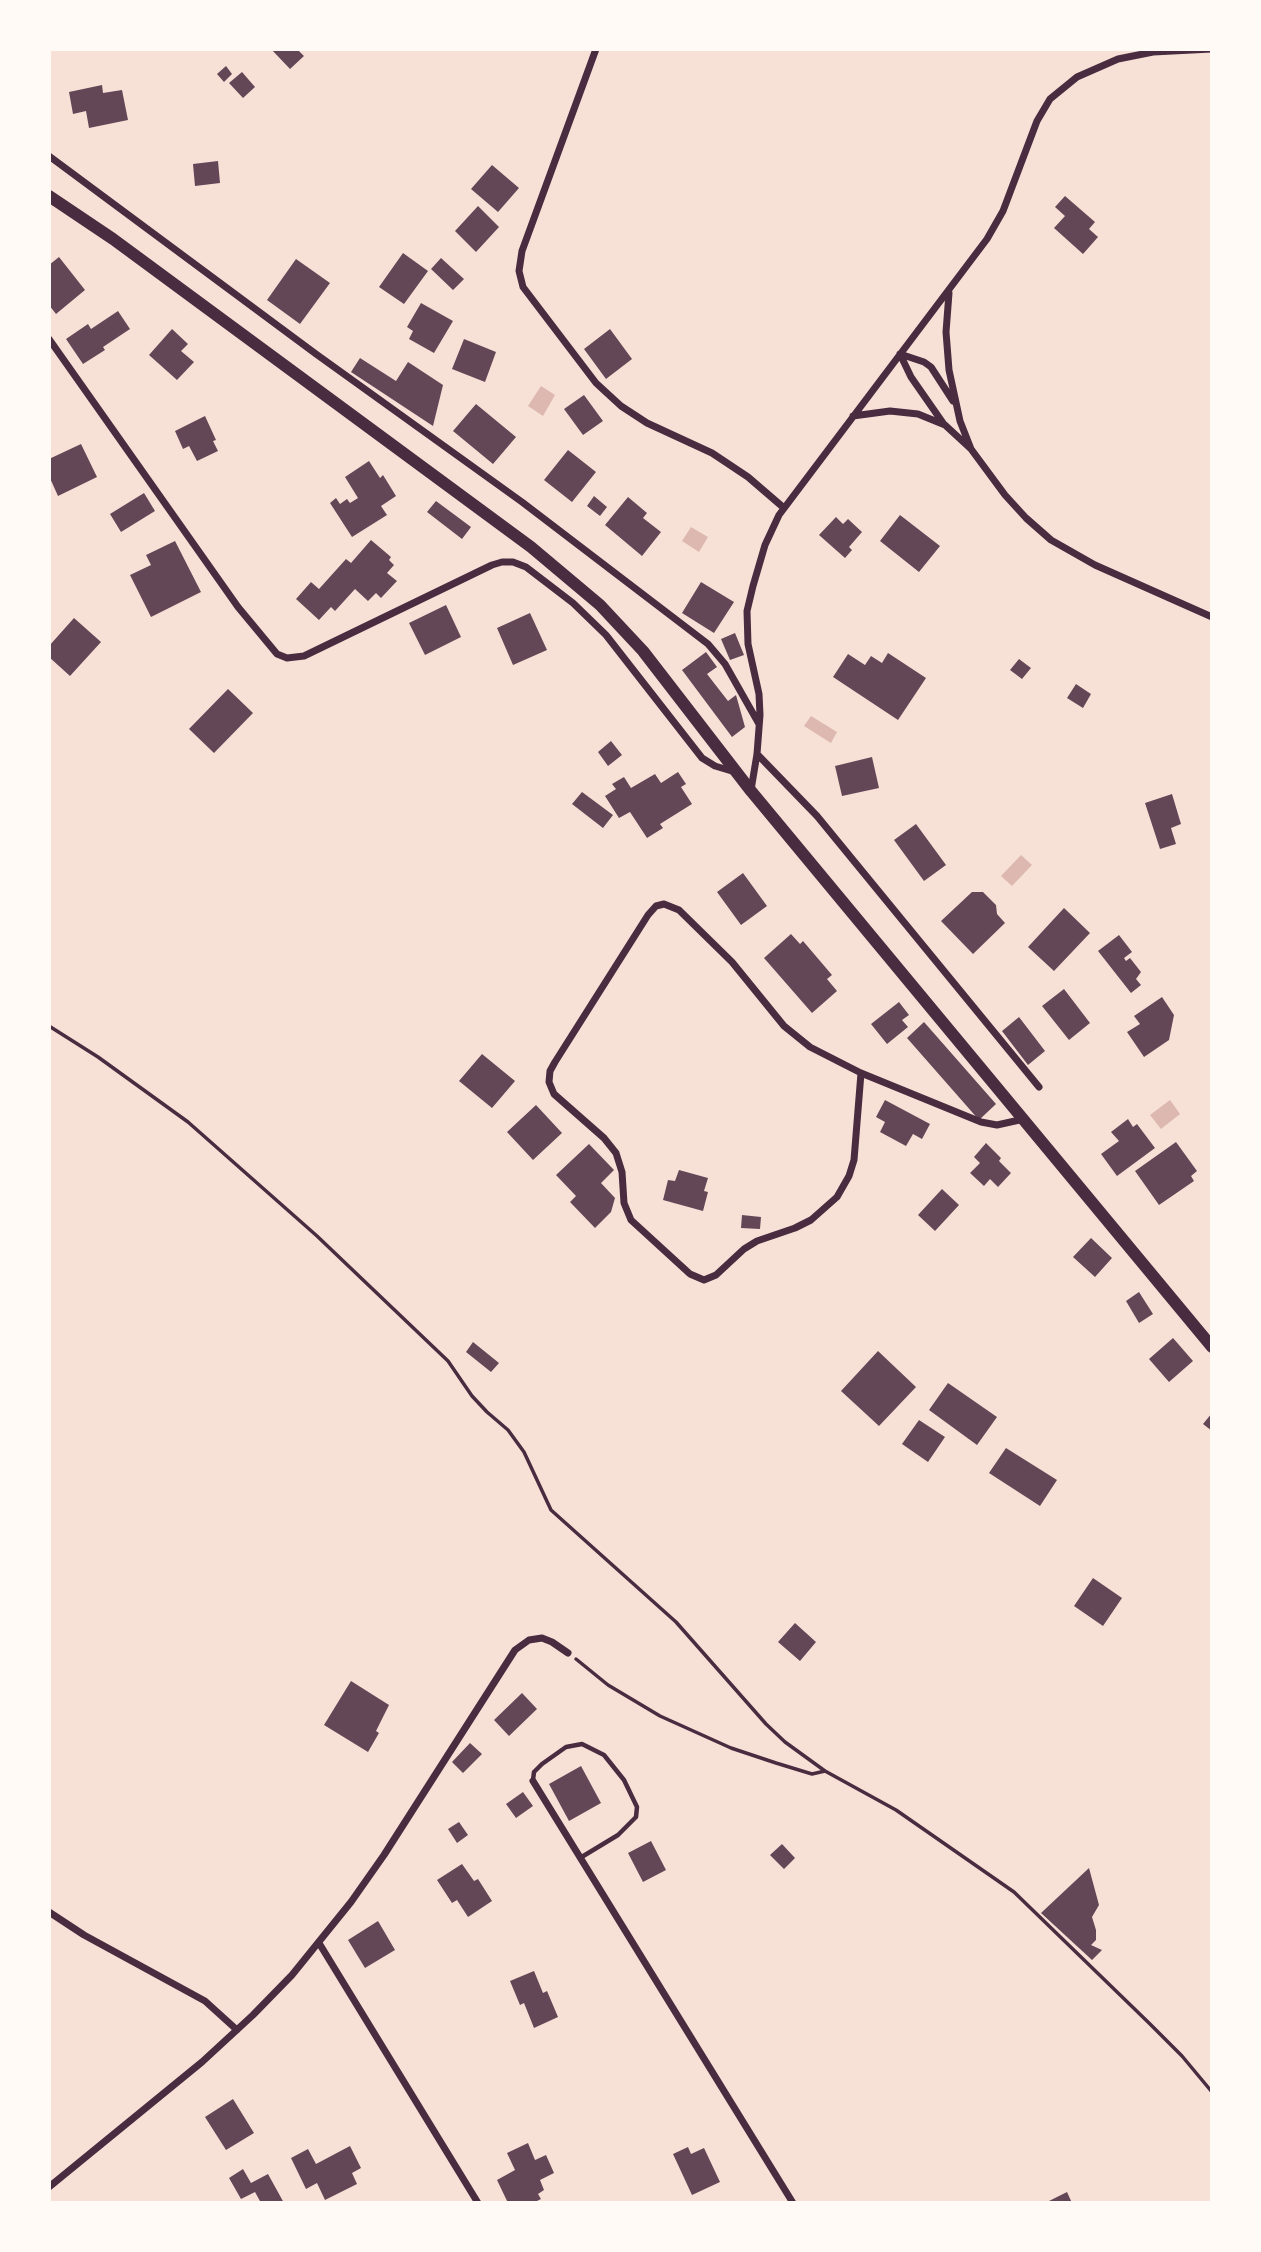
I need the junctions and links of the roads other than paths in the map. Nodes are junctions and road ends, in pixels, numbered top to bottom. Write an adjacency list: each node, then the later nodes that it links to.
1 (596, 49): 12 (street)
2 (1212, 49): 5 (street)
3 (49, 156): 14 (street)
4 (49, 196): 16 (street)
5 (949, 291): 7 (street); 8 (street)
6 (49, 340): 16 (street)
7 (900, 354): 8 (street); 9 (street); 10 (street)
8 (957, 408): 11 (street)
9 (853, 416): 10 (street); 12 (street)
10 (945, 425): 11 (street)
11 (971, 449): 13 (street)
12 (783, 508): 14 (street)
13 (1212, 617)
14 (760, 725): 15 (street)
15 (757, 754): 17 (street); 19 (street)
16 (737, 772): 17 (street)
17 (751, 791): 20 (street)
18 (861, 1073): 18 (street); 20 (street)
19 (1038, 1087)
20 (1024, 1119): 21 (street)
21 (1212, 1347)
22 (568, 1653): 26 (street)
23 (533, 1781): 24 (street); 24 (lane)
24 (580, 1858): 30 (street)
25 (49, 1912): 27 (street)
26 (318, 1943): 27 (street); 29 (street)
27 (237, 2031): 28 (street)
28 (49, 2187)
29 (478, 2203)
30 (793, 2203)

